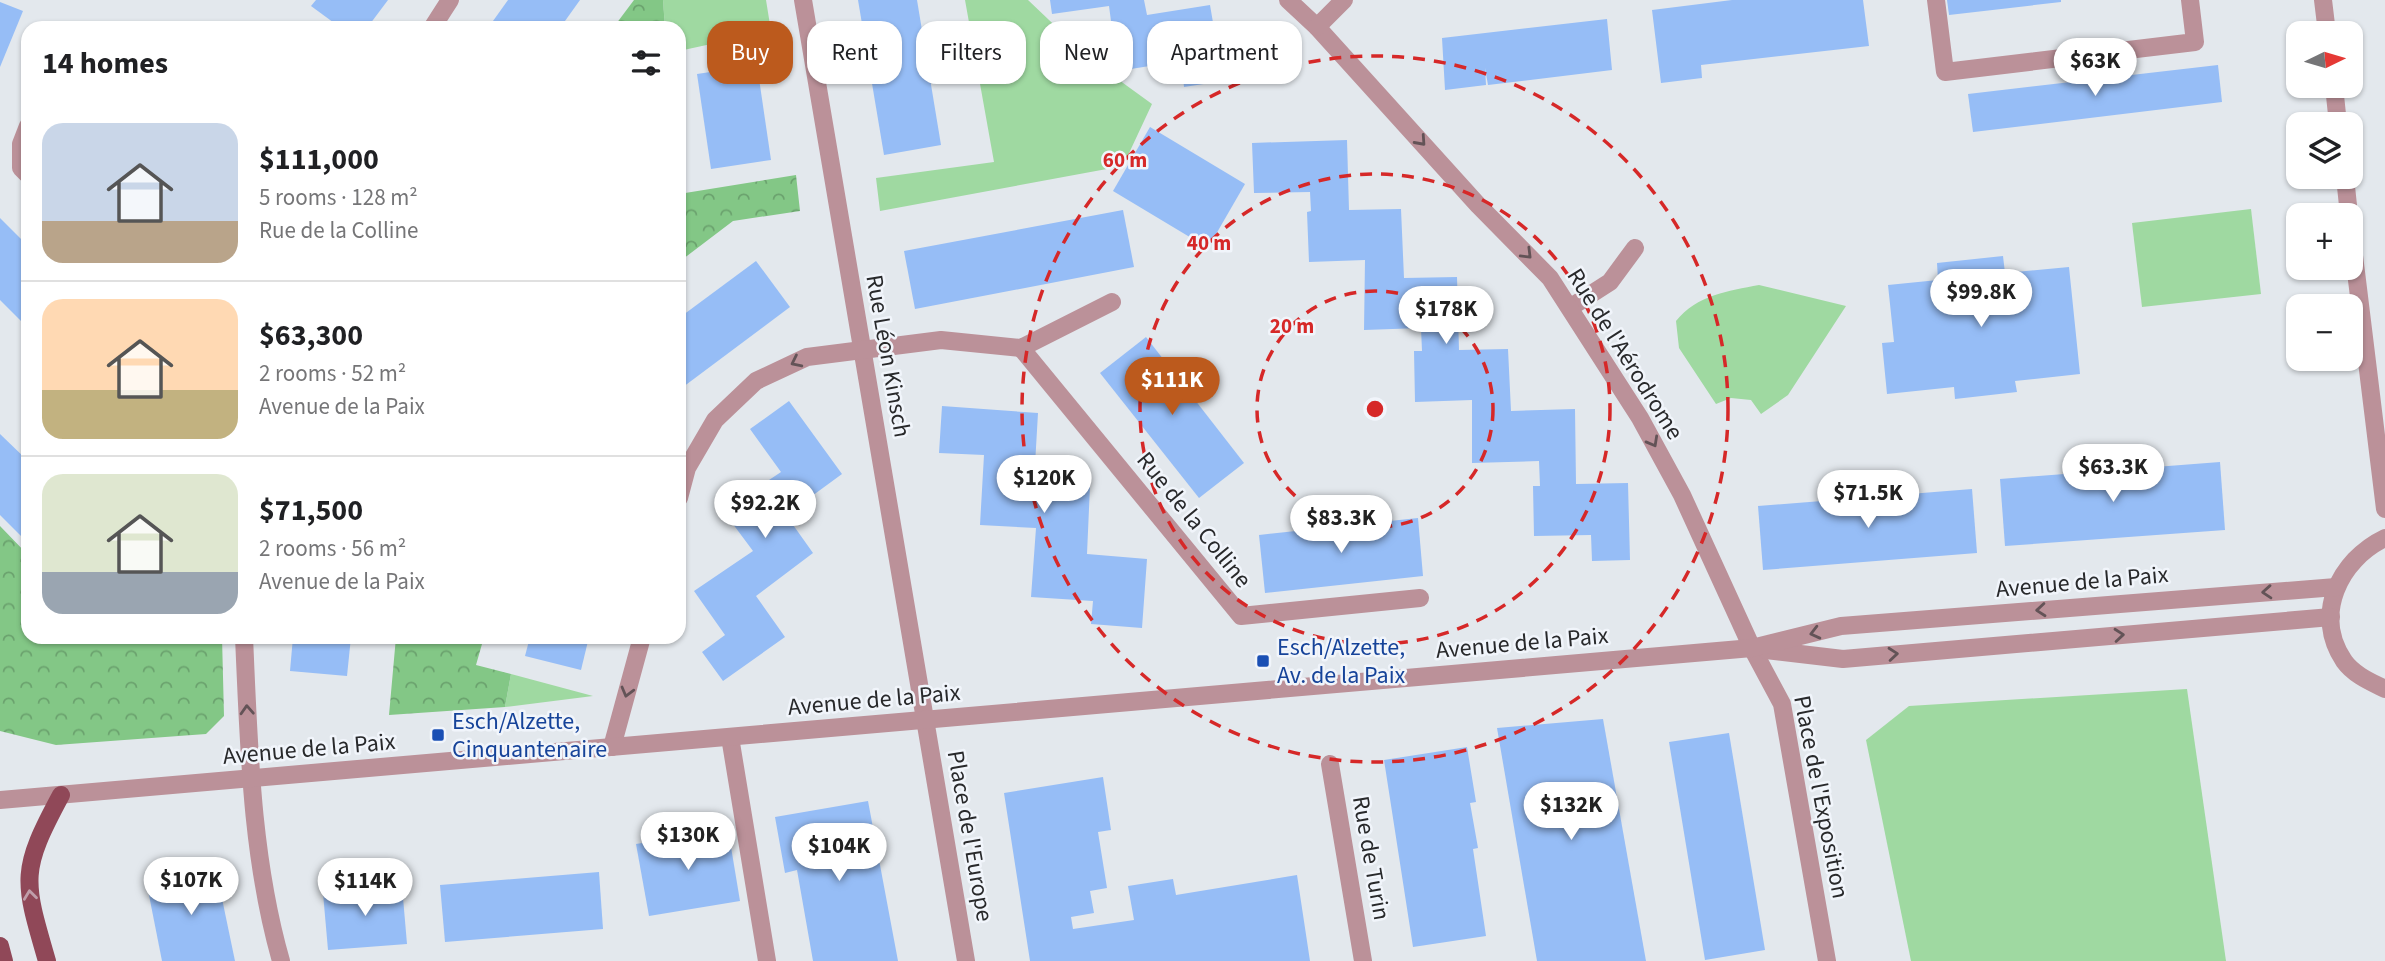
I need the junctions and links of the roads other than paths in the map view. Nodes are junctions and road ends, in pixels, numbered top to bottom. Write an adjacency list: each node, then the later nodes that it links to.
1 (450, 0): 8 (street)
2 (803, 0): 17 (street, Rue Léon Kinsch)
3 (1288, 0): 10 (street, Rue de l'Aérodrome)
4 (1344, 0): 10 (street)
5 (1936, 0): 6 (street)
6 (2190, 0)
7 (2323, 0): 9 (street)
8 (436, 21)
9 (2326, 21)
10 (1317, 27): 16 (street, Rue de l'Aérodrome, one-way to 16)
11 (21, 144): 12 (street)
12 (21, 169)
13 (1635, 248): 16 (street)
14 (2357, 280): 20 (street)
15 (1112, 302): 18 (street)
16 (1572, 307): 27 (street, Rue de l'Aérodrome, one-way to 27)
17 (862, 348): 18 (street); 19 (street, one-way to 19); 29 (street, Rue Léon Kinsch)
18 (1021, 348): 23 (street, Rue de la Colline)
19 (686, 472)
20 (2385, 509)
21 (2385, 538): 22 (street)
22 (2336, 587): 24 (street); 27 (street, Avenue de la Paix, one-way to 27)
23 (1420, 598)
24 (2331, 617): 27 (street, Avenue de la Paix, one-way to 24); 28 (street)
25 (244, 644): 33 (street, one-way to 25)
26 (640, 644): 31 (street, one-way to 31)
27 (1752, 648): 29 (street, Avenue de la Paix); 43 (street, Place de l'Exposition)
28 (2385, 689)
29 (925, 720): 30 (street, Avenue de la Paix); 41 (street, Place de l'Europe)
30 (730, 737): 31 (street, Avenue de la Paix); 40 (street)
31 (612, 747): 33 (street, Avenue de la Paix)
32 (1330, 764): 42 (street, Rue de Turin)
33 (251, 778): 34 (street, Avenue de la Paix); 39 (street)
34 (61, 795): 35 (street, Avenue de la Paix); 38 (main road, one-way to 34)
35 (0, 800)
36 (0, 946): 37 (main road)
37 (4, 961)
38 (47, 961)
39 (281, 961)
40 (767, 961)
41 (966, 961)
42 (1363, 961)
43 (1828, 961)

